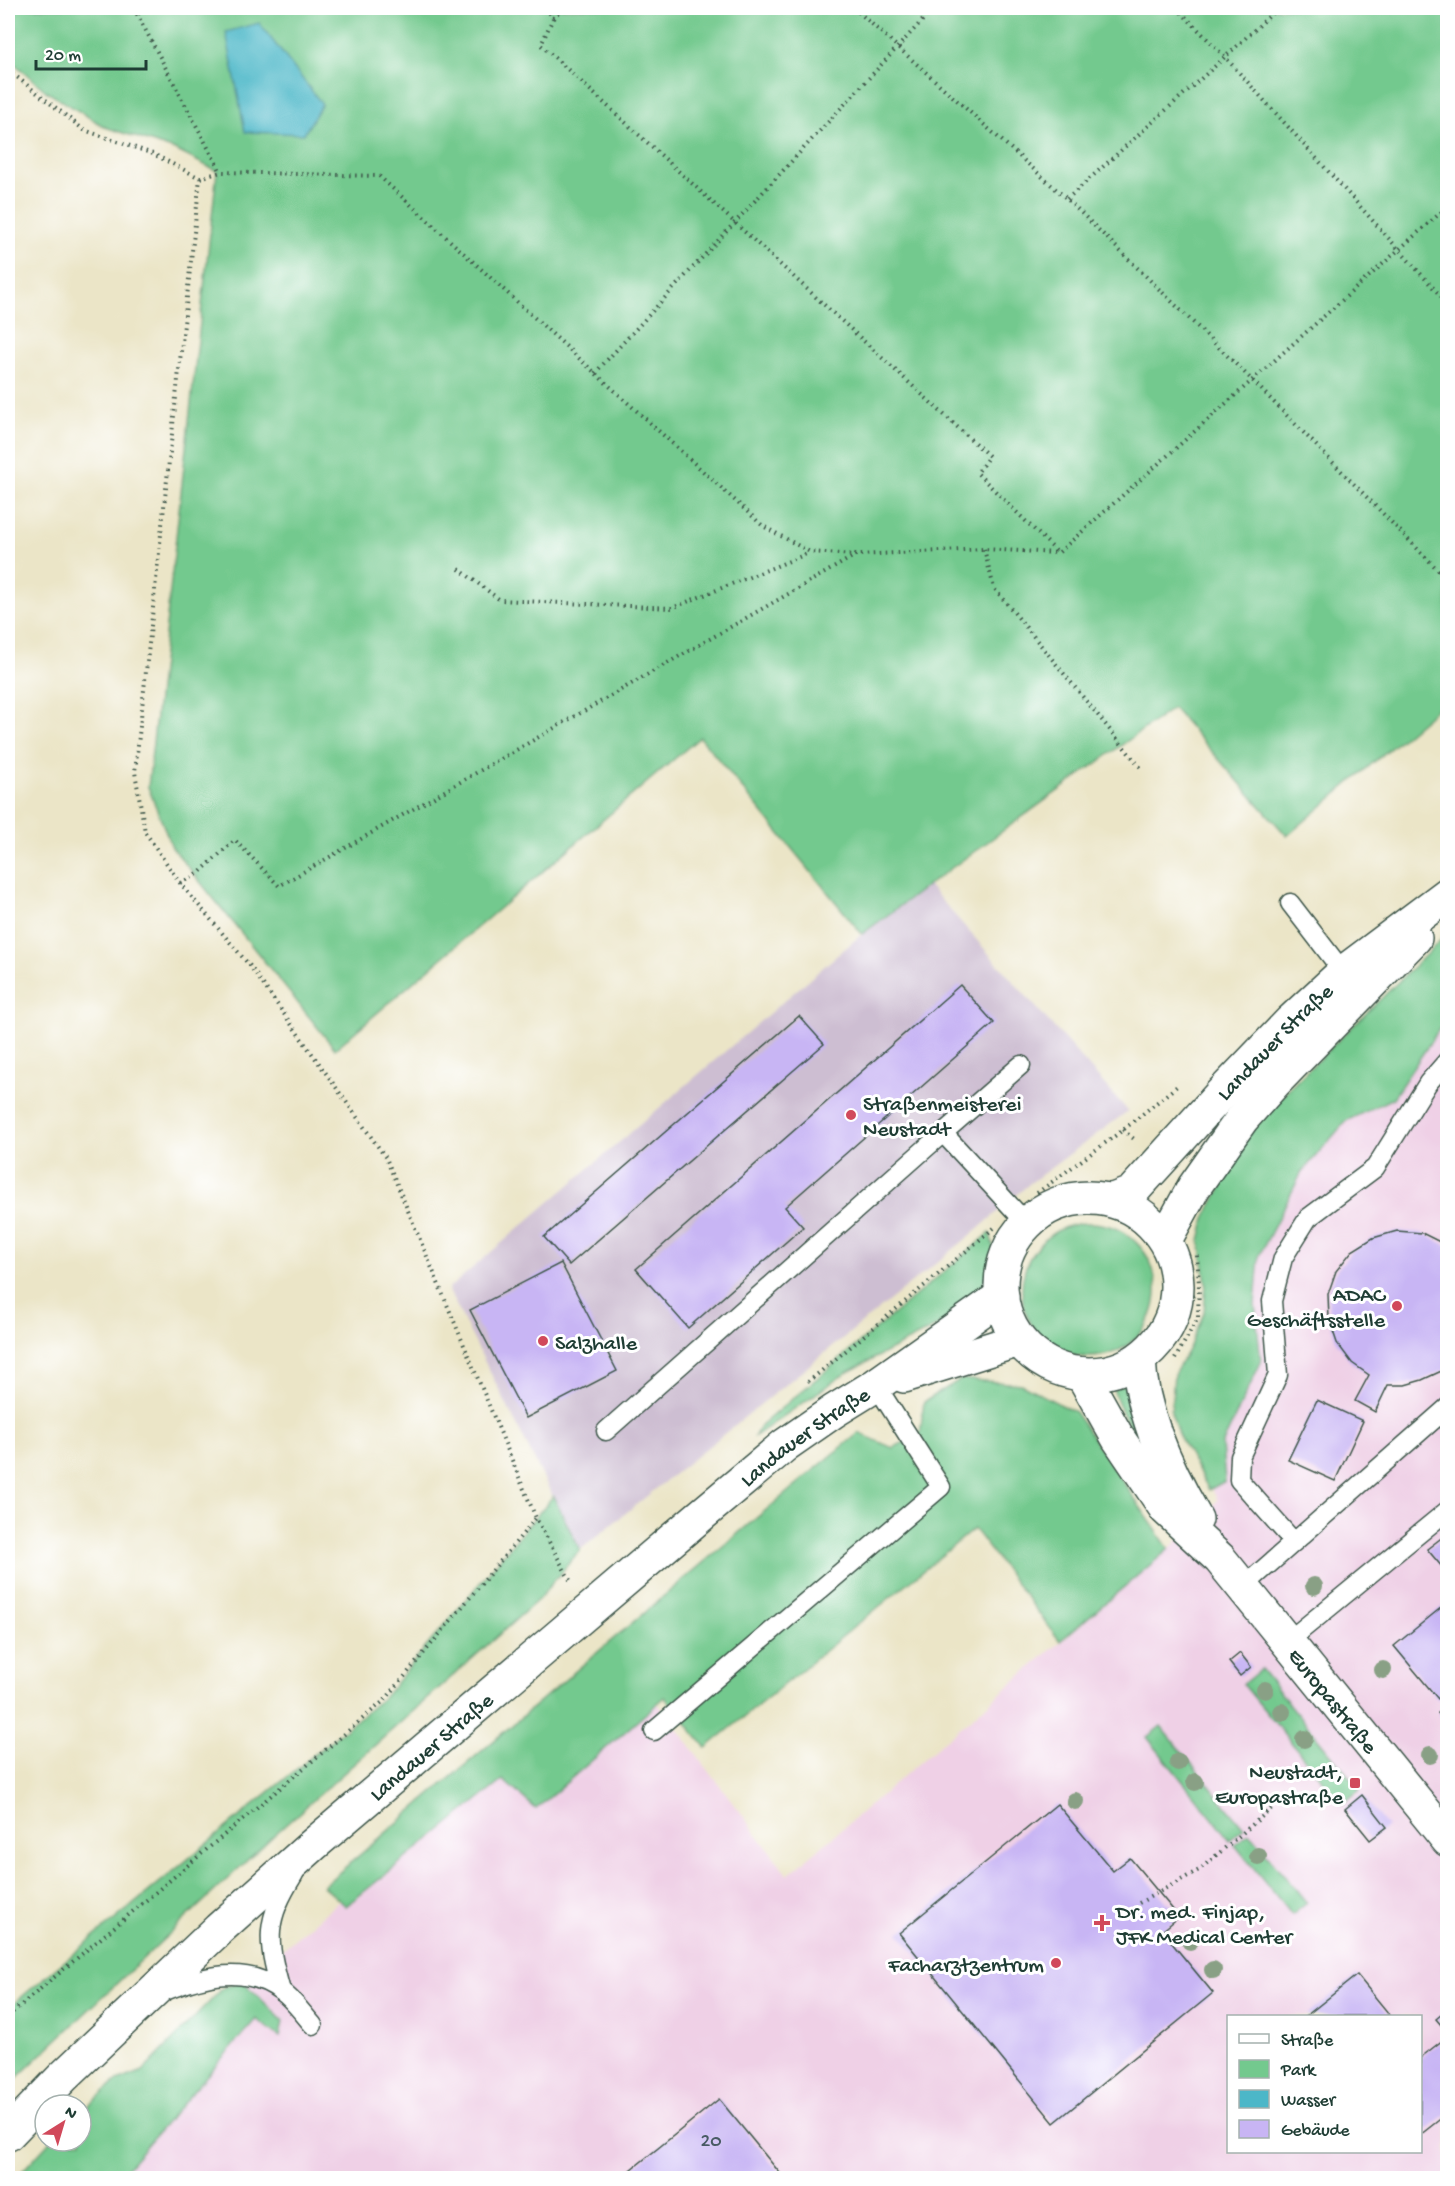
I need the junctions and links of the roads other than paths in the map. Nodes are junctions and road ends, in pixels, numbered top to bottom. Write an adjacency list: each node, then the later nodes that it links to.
1 (1448, 894): 4 (main road, Landauer Straße)
2 (1290, 903): 4 (lane)
3 (1448, 904): 4 (main road, Landauer Straße)
4 (1352, 983): 8 (main road, Landauer Straße); 10 (main road, Landauer Straße)
5 (1448, 1060): 19 (lane)
6 (1021, 1065): 7 (lane)
7 (943, 1133): 9 (lane); 17 (lane)
8 (1113, 1200): 9 (main road); 10 (main road)
9 (1022, 1216): 11 (main road)
10 (1165, 1240): 13 (main road)
11 (1002, 1296): 12 (main road); 15 (main road, Landauer Straße)
12 (1019, 1340): 14 (main road); 15 (main road, Landauer Straße)
13 (1139, 1359): 14 (main road); 20 (main road, Europastraße)
14 (1082, 1374): 20 (main road, Europastraße)
15 (876, 1385): 23 (lane); 25 (main road, Landauer Straße)
16 (1448, 1407): 19 (lane)
17 (606, 1431)
18 (1448, 1510): 22 (lane)
19 (1294, 1542): 21 (lane)
20 (1220, 1559): 21 (main road, Europastraße)
21 (1243, 1587): 22 (main road, Europastraße)
22 (1287, 1641): 24 (main road, Europastraße)
23 (654, 1731)
24 (1448, 1840)
25 (313, 1845): 26 (lane); 27 (main road, Landauer Straße)
26 (281, 1991): 27 (lane); 28 (lane)
27 (147, 1999): 29 (main road, Landauer Straße)
28 (313, 2025)
29 (8, 2134)

